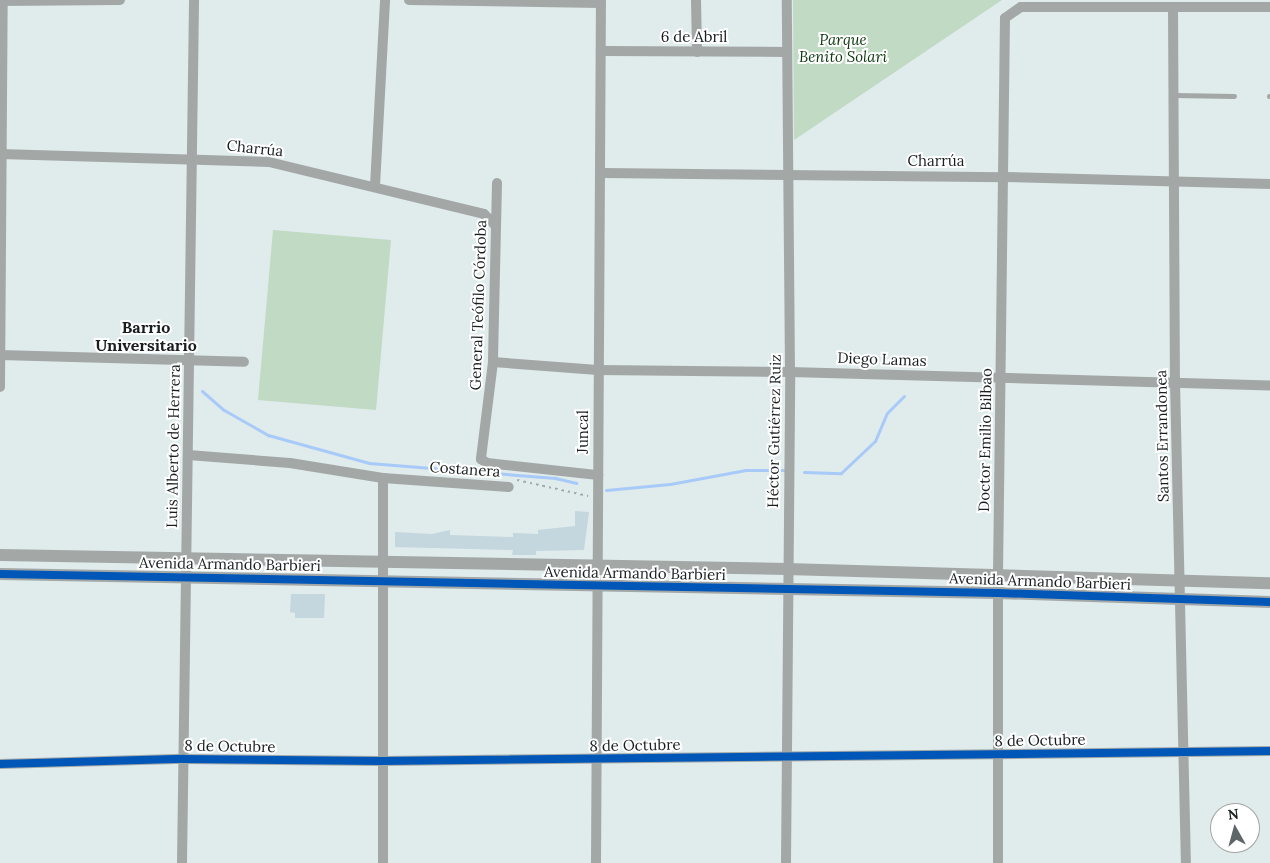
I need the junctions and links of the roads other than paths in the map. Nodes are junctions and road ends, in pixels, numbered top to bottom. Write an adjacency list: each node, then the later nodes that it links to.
1 (120, 0): 7 (street)
2 (194, 0): 17 (street, Luis Alberto de Herrera)
3 (385, 0): 24 (street)
4 (409, 0): 8 (street)
5 (696, 0): 12 (street)
6 (787, 0): 13 (street, Héctor Gutiérrez Ruiz)
7 (2, 1): 16 (street)
8 (601, 2): 11 (street, Juncal)
9 (1270, 7): 10 (street)
10 (1173, 8): 14 (street, Santos Errandonea); 20 (street, Doctor Emilio Bilbao)
11 (602, 51): 12 (street, 6 de Abril); 18 (street, Juncal)
12 (697, 52): 13 (street, 6 de Abril)
13 (787, 52): 19 (street, Héctor Gutiérrez Ruiz)
14 (1174, 94): 15 (lane); 21 (street, Santos Errandonea)
15 (1234, 96)
16 (1, 154): 17 (street, Charrúa); 26 (street)
17 (192, 158): 24 (street, Charrúa); 27 (street, Luis Alberto de Herrera)
18 (602, 172): 19 (street, Charrúa); 30 (street, Juncal)
19 (789, 175): 20 (street, Charrúa); 31 (street, Héctor Gutiérrez Ruiz)
20 (1005, 177): 21 (street, Charrúa); 32 (street, Doctor Emilio Bilbao)
21 (1175, 182): 23 (street, Charrúa); 33 (street, Santos Errandonea)
22 (498, 183): 25 (street, General Teófilo Córdoba)
23 (1270, 184)
24 (375, 186): 25 (street, Charrúa)
25 (496, 226): 29 (street, General Teófilo Córdoba)
26 (0, 355): 27 (street); 35 (street)
27 (189, 360): 28 (street); 36 (street, Luis Alberto de Herrera)
28 (244, 362)
29 (494, 362): 30 (street, Diego Lamas); 37 (street, General Teófilo Córdoba)
30 (598, 370): 31 (street, Diego Lamas); 37 (street, Juncal)
31 (790, 372): 32 (street, Diego Lamas); 44 (street, Héctor Gutiérrez Ruiz)
32 (1002, 378): 33 (street, Diego Lamas); 46 (street, Doctor Emilio Bilbao)
33 (1175, 382): 34 (street, Diego Lamas); 48 (street, Santos Errandonea)
34 (1270, 385)
35 (0, 387)
36 (188, 455): 38 (street, Costanera); 41 (street, Luis Alberto de Herrera)
37 (598, 475): 43 (street, Juncal)
38 (383, 478): 39 (street, Costanera); 42 (street)
39 (509, 487)
40 (0, 555): 41 (street, Avenida Armando Barbieri)
41 (186, 558): 42 (street, Avenida Armando Barbieri); 47 (street, Luis Alberto de Herrera)
42 (381, 562): 43 (street, Avenida Armando Barbieri); 49 (street)
43 (599, 566): 44 (street, Avenida Armando Barbieri); 51 (street, Juncal)
44 (787, 569): 46 (street, Avenida Armando Barbieri); 52 (street, Héctor Gutiérrez Ruiz)
45 (0, 574): 47 (street, Avenida Armando Barbieri)
46 (998, 574): 48 (street, Avenida Armando Barbieri); 53 (street, Doctor Emilio Bilbao)
47 (186, 576): 49 (street, Avenida Armando Barbieri); 60 (street, Luis Alberto de Herrera)
48 (1180, 579): 50 (street, Avenida Armando Barbieri); 54 (street, Santos Errandonea)
49 (382, 580): 51 (street, Avenida Armando Barbieri); 62 (street)
50 (1270, 583)
51 (599, 585): 52 (street, Avenida Armando Barbieri); 61 (street, Juncal)
52 (787, 590): 53 (street, Avenida Armando Barbieri); 59 (street, Héctor Gutiérrez Ruiz)
53 (998, 593): 54 (street, Avenida Armando Barbieri); 58 (street, Doctor Emilio Bilbao)
54 (1181, 599): 55 (street, Avenida Armando Barbieri); 57 (street, Santos Errandonea)
55 (1270, 602)
56 (1270, 751): 57 (street, 8 de Octubre)
57 (1185, 752): 58 (street, 8 de Octubre); 69 (street, Santos Errandonea)
58 (998, 754): 59 (street, 8 de Octubre); 68 (street, Doctor Emilio Bilbao)
59 (787, 755): 61 (street, 8 de Octubre); 67 (street, Héctor Gutiérrez Ruiz)
60 (184, 759): 62 (street, 8 de Octubre); 63 (street, 8 de Octubre); 64 (street, Luis Alberto de Herrera)
61 (596, 759): 62 (street, 8 de Octubre); 66 (street, Juncal)
62 (381, 762): 65 (street)
63 (0, 764)
64 (182, 863)
65 (383, 863)
66 (596, 863)
67 (786, 863)
68 (998, 863)
69 (1186, 863)

